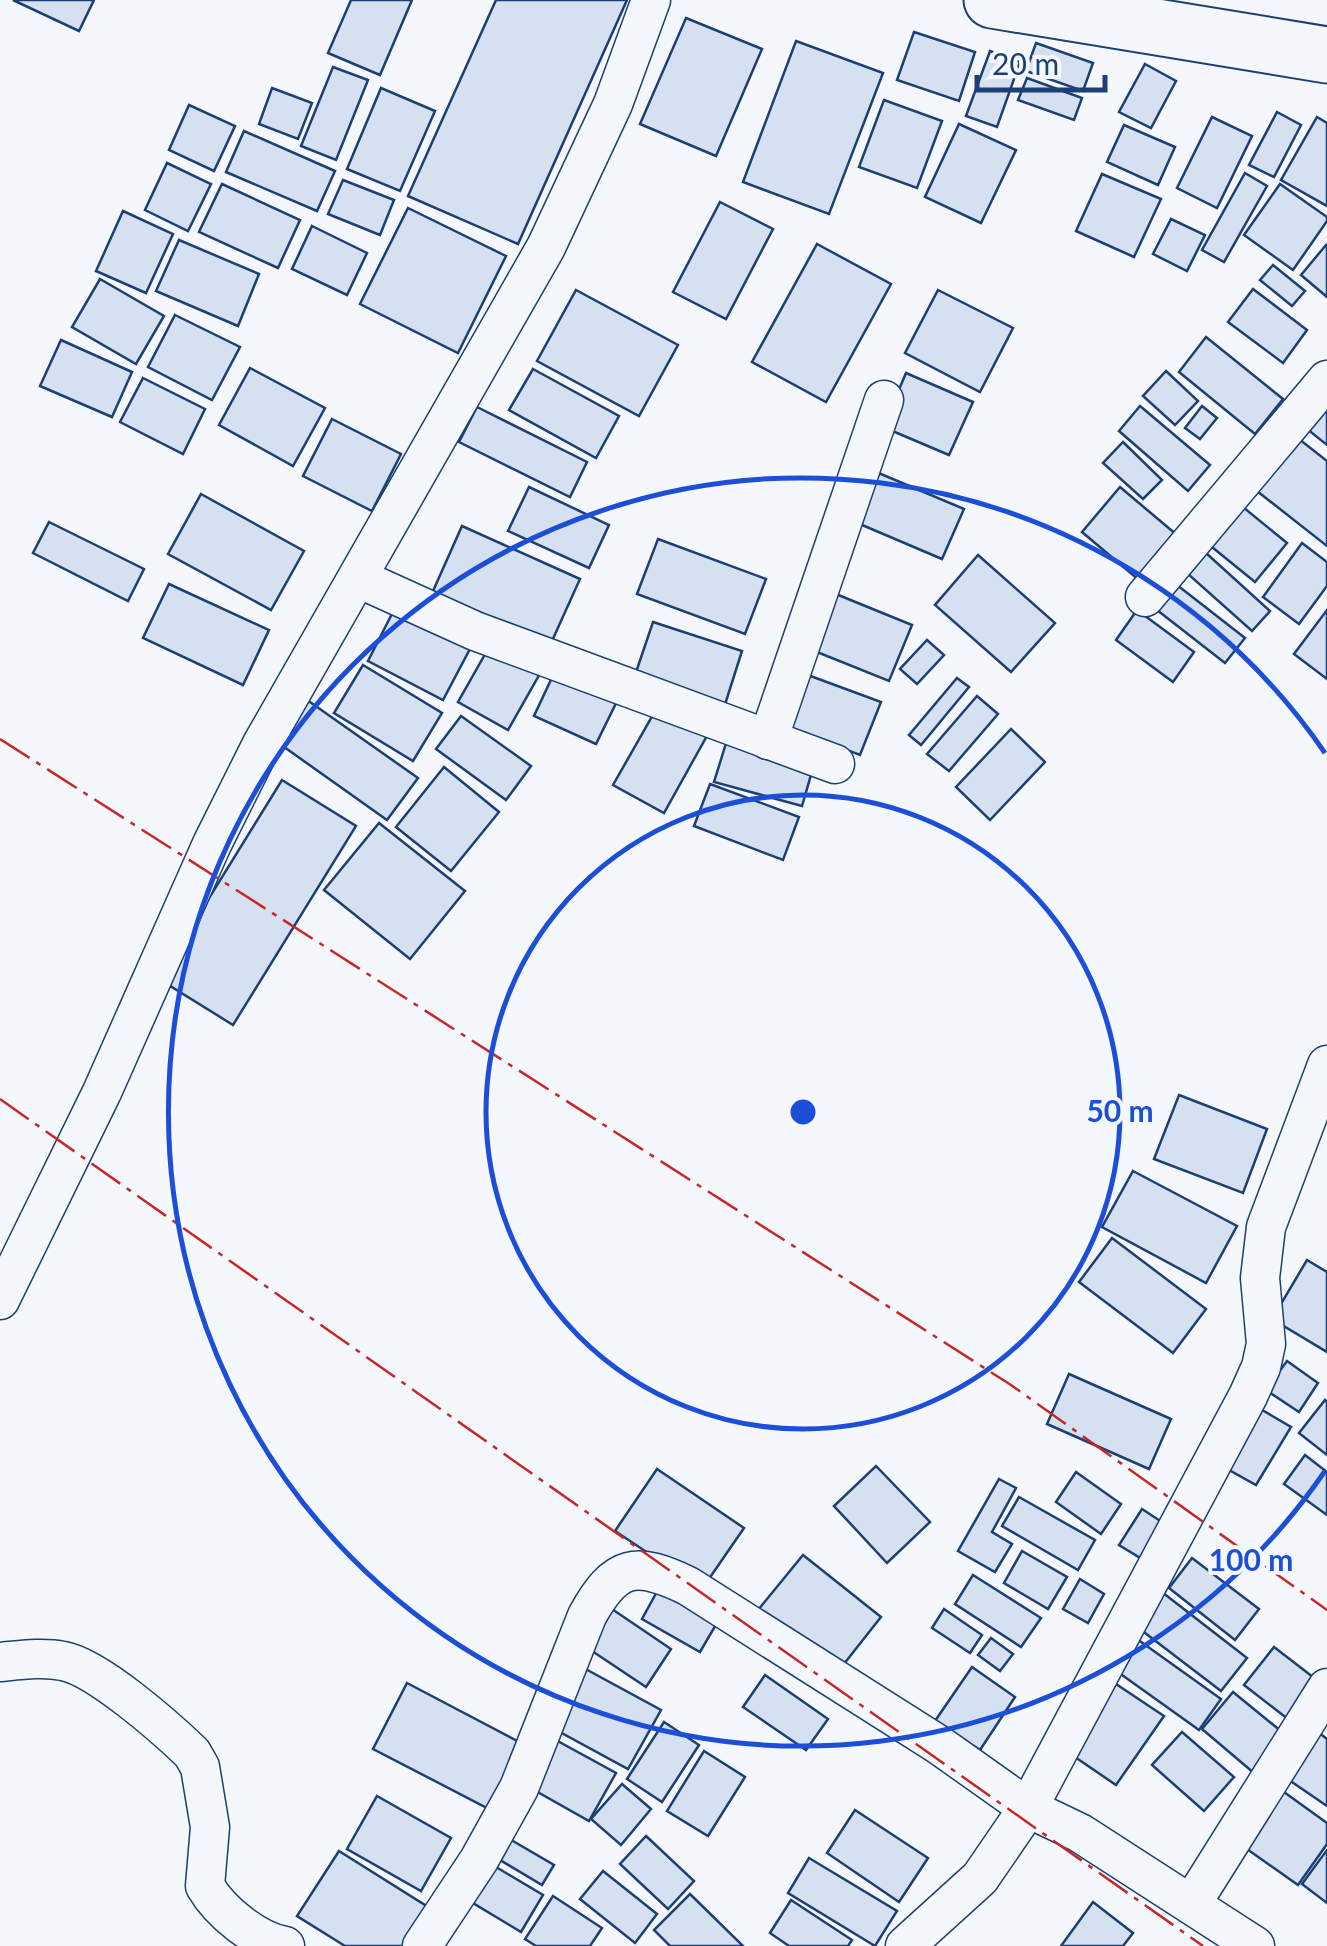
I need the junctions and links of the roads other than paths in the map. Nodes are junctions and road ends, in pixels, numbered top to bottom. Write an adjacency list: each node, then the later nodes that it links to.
1 (651, 0): 6 (street)
2 (992, 0): 3 (main road)
3 (1327, 55)
4 (1327, 380): 7 (street)
5 (884, 400): 8 (street)
6 (358, 578): 8 (street); 11 (street)
7 (1144, 597)
8 (768, 740): 9 (street)
9 (835, 764)
10 (1327, 1065): 14 (street)
11 (0, 1300)
12 (0, 1662): 16 (street)
13 (1327, 1688): 15 (street)
14 (1028, 1808): 15 (street); 17 (street); 18 (street)
15 (1192, 1903): 19 (street)
16 (285, 1946)
17 (422, 1946)
18 (904, 1946)
19 (1255, 1946)

